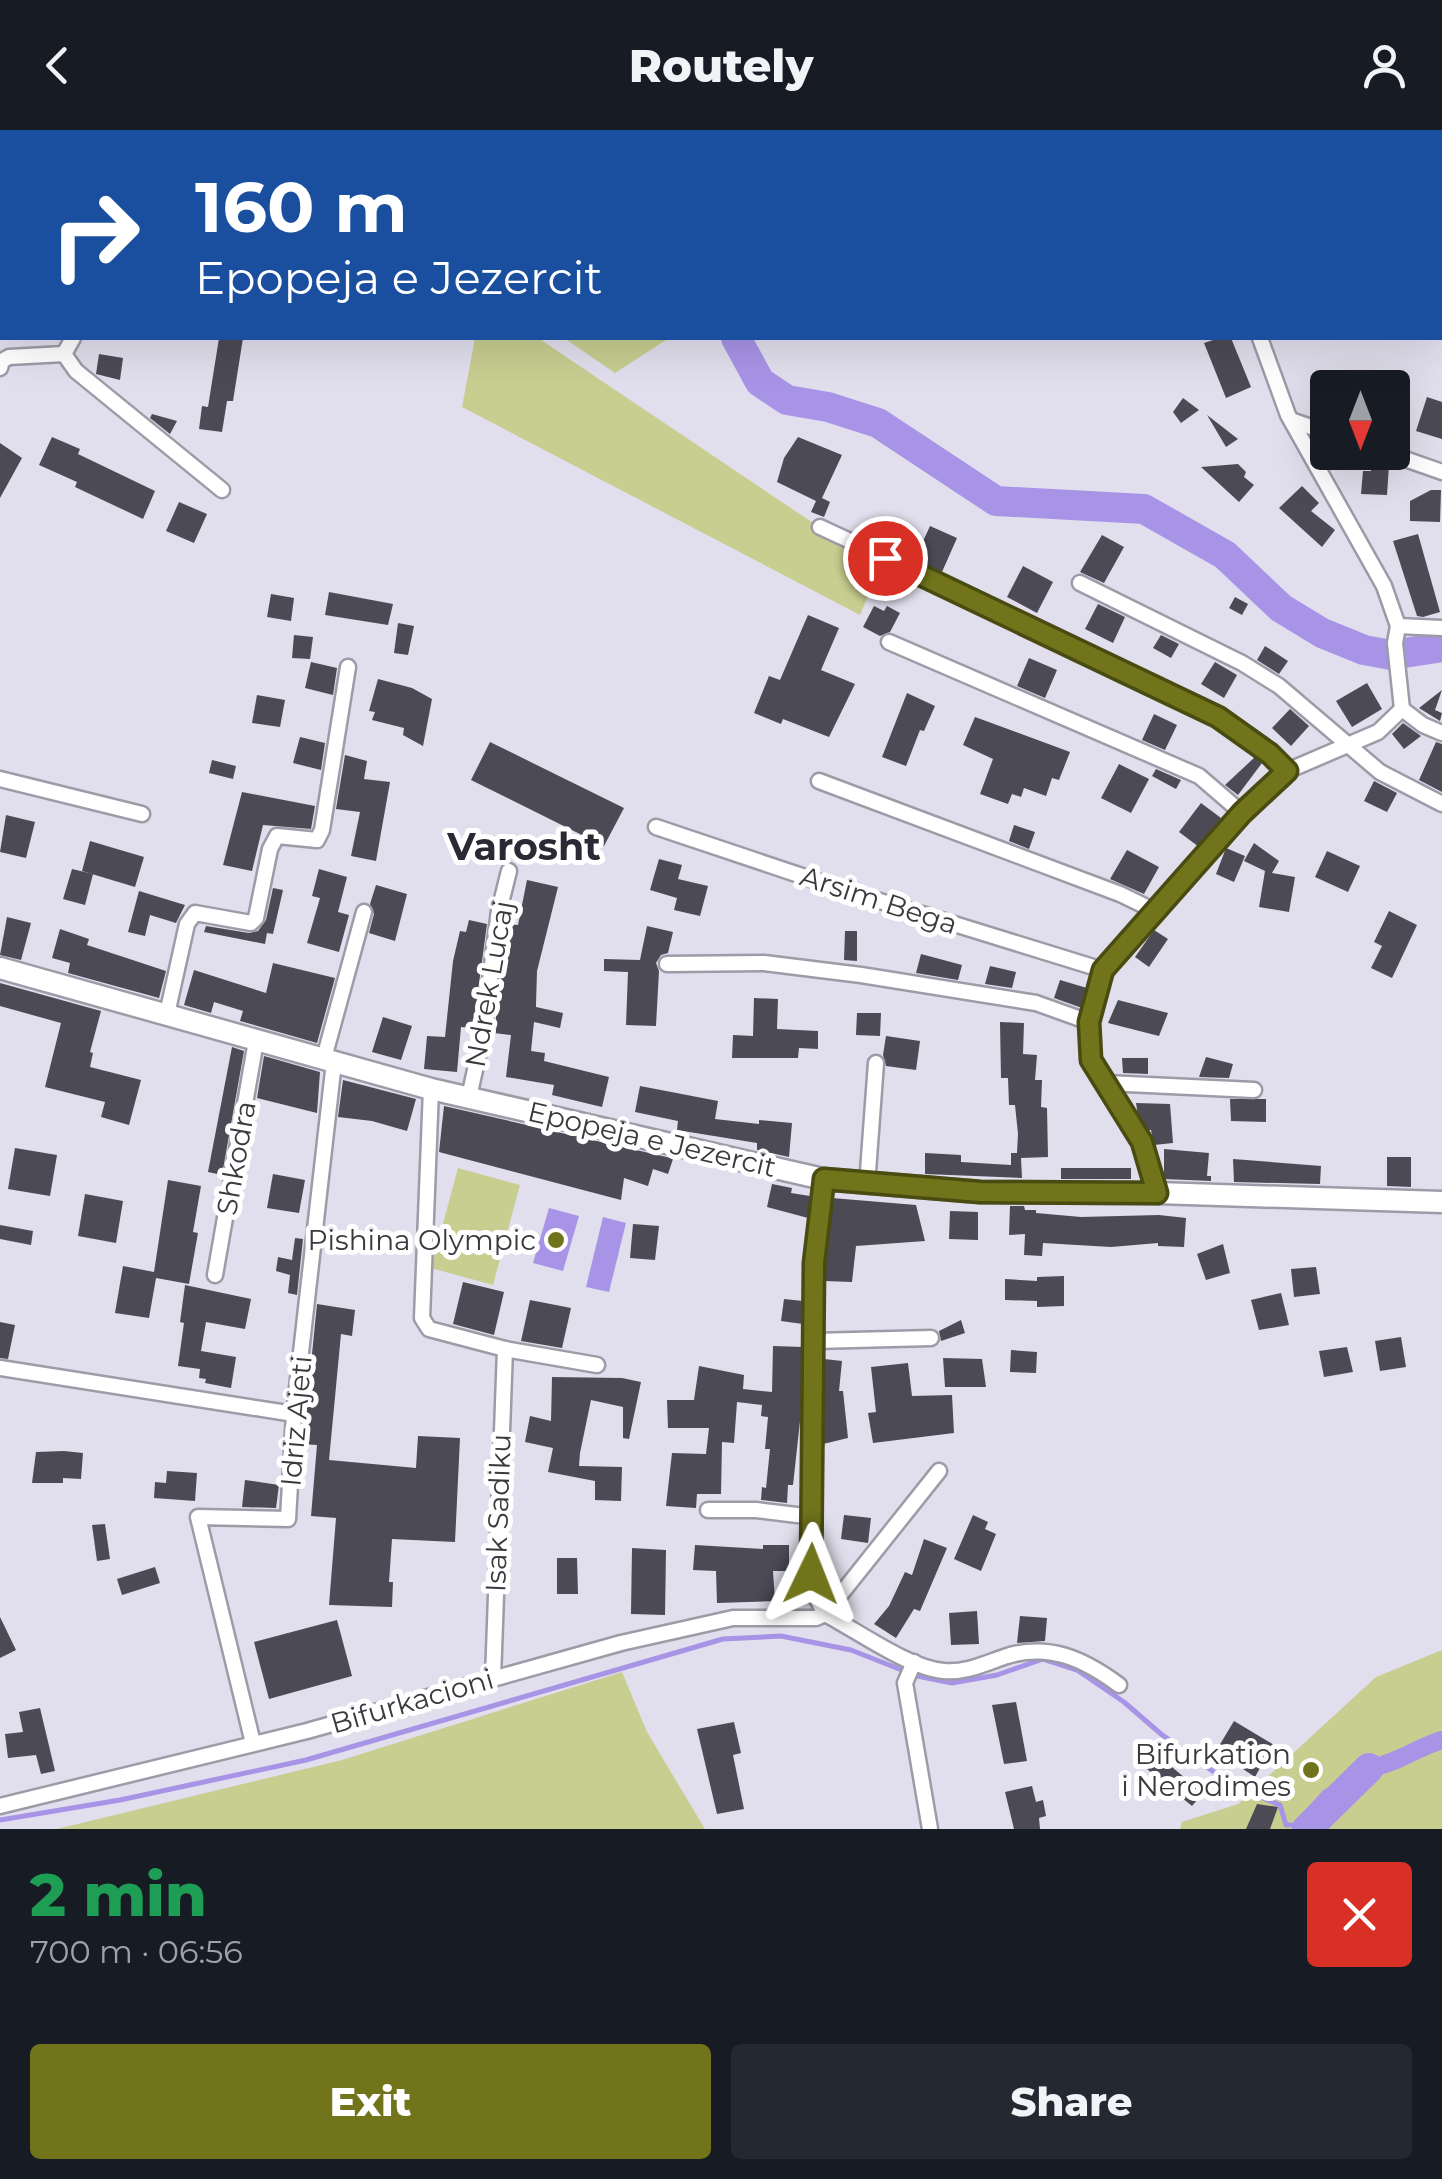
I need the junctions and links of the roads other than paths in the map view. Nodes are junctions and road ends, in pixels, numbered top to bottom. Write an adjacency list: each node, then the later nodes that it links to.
1 (72, 340): 3 (street)
2 (1261, 340): 5 (street)
3 (64, 354): 4 (street); 9 (street)
4 (0, 368)
5 (1291, 420): 6 (street); 12 (street)
6 (1310, 426)
7 (1410, 461): 8 (street)
8 (1442, 472)
9 (222, 490)
10 (820, 527): 19 (street)
11 (1080, 584): 18 (street)
12 (1398, 626): 13 (street); 16 (street)
13 (1442, 628)
14 (889, 642): 23 (street)
15 (348, 667): 32 (street)
16 (1402, 709): 17 (street); 18 (street)
17 (1442, 732)
18 (1350, 745): 19 (street); 22 (street)
19 (1287, 771): 23 (street)
20 (0, 779): 24 (street)
21 (819, 781): 27 (street)
22 (1442, 804)
23 (1242, 813): 27 (street)
24 (142, 814)
25 (656, 826): 31 (street, Arsim Bega)
26 (509, 871): 40 (street, Ndrek Lucaj)
27 (1155, 911): 31 (street)
28 (364, 912): 35 (street, Idriz Ajeti)
29 (668, 964): 33 (street)
30 (0, 968): 32 (main road, Epopeja e Jezercit)
31 (1103, 970): 33 (street)
32 (167, 1014): 34 (main road, Epopeja e Jezercit)
33 (1089, 1022): 37 (street)
34 (256, 1041): 35 (main road, Epopeja e Jezercit); 45 (street, Shkodra)
35 (329, 1060): 38 (main road, Epopeja e Jezercit); 51 (street, Idriz Ajeti)
36 (876, 1063): 42 (street)
37 (1106, 1084): 39 (street); 43 (street)
38 (431, 1089): 40 (main road, Epopeja e Jezercit); 48 (street)
39 (1254, 1090)
40 (468, 1097): 41 (main road, Epopeja e Jezercit)
41 (824, 1179): 42 (main road, Epopeja e Jezercit); 47 (street)
42 (868, 1185): 43 (main road, Epopeja e Jezercit)
43 (1157, 1193): 44 (main road, Epopeja e Jezercit)
44 (1442, 1202)
45 (215, 1275)
46 (931, 1338): 47 (street)
47 (814, 1341): 54 (street)
48 (505, 1349): 49 (street); 57 (street, Isak Sadiku)
49 (598, 1365)
50 (0, 1368): 51 (street)
51 (294, 1414): 59 (street, Idriz Ajeti)
52 (938, 1471): 55 (street)
53 (708, 1510): 54 (street)
54 (813, 1517): 55 (street)
55 (826, 1614): 56 (street); 57 (street, Bifurkacioni)
56 (910, 1671): 58 (street); 61 (street)
57 (493, 1678): 59 (street, Bifurkacioni)
58 (1119, 1684)
59 (253, 1743): 60 (street, Bifurkacioni)
60 (0, 1806)
61 (930, 1829)

